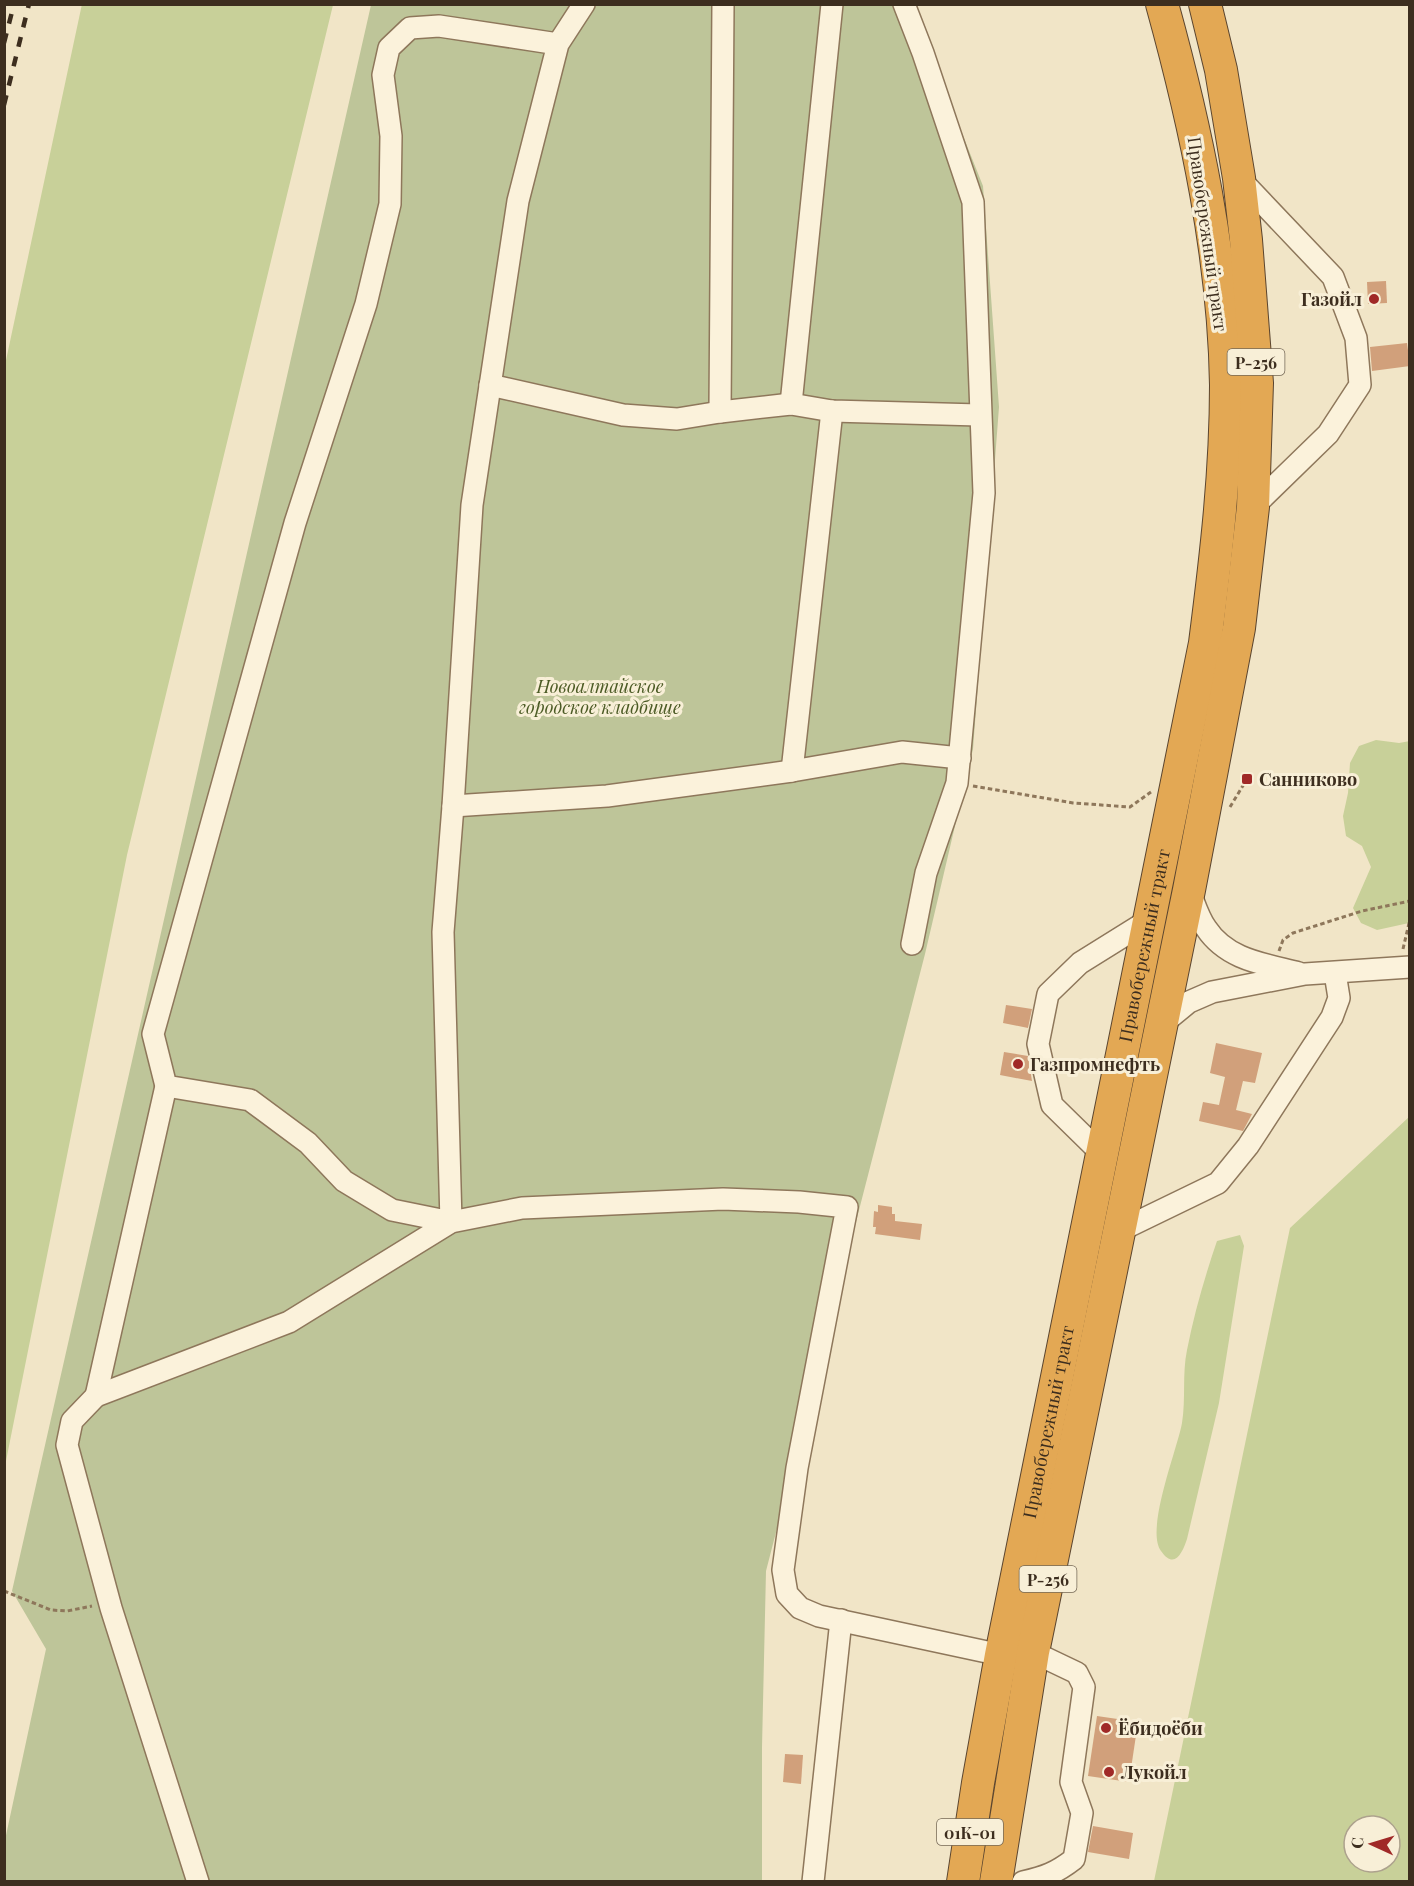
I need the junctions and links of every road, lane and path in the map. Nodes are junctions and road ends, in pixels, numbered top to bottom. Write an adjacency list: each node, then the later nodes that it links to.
1 (584, 4): 7 (street)
2 (723, 4): 11 (street)
3 (832, 4): 10 (street)
4 (903, 4): 13 (street)
5 (1162, 4): 25 (highway, Правобережный тракт / Р-256)
6 (1205, 4): 8 (highway, Правобережный тракт / Р-256)
7 (558, 44): 9 (street); 32 (street)
8 (1239, 178): 14 (highway, Правобережный тракт / Р-256); 14 (street)
9 (490, 385): 11 (street); 20 (street)
10 (792, 404): 11 (street); 12 (street)
11 (720, 411)
12 (832, 411): 13 (street); 16 (street)
13 (979, 415): 15 (street)
14 (1253, 507): 22 (highway, Правобережный тракт / Р-256)
15 (960, 758): 16 (street); 18 (street)
16 (792, 771): 20 (street)
17 (1247, 779): 21 (path)
18 (957, 783): 19 (path); 26 (street)
19 (1151, 792)
20 (453, 806): 34 (street)
21 (1230, 807)
22 (1188, 890): 28 (street); 31 (highway, Правобережный тракт / Р-256)
23 (1410, 901): 28 (path)
24 (1410, 919): 27 (path)
25 (1149, 920): 33 (highway, Правобережный тракт / Р-256); 33 (street)
26 (912, 944)
27 (1407, 961): 29 (street)
28 (1274, 966): 30 (street)
29 (1335, 973): 30 (street); 35 (street)
30 (1305, 974): 31 (street)
31 (1161, 1025): 35 (highway, Правобережный тракт / Р-256)
32 (166, 1086): 34 (street); 36 (street)
33 (1102, 1154): 41 (highway, Правобережный тракт / Р-256)
34 (451, 1222): 36 (street); 39 (street)
35 (1119, 1231): 40 (highway, Правобережный тракт / Р-256)
36 (96, 1396): 38 (street)
37 (4, 1591): 38 (path)
38 (111, 1608): 44 (street)
39 (841, 1620): 41 (street); 45 (street)
40 (1034, 1652): 43 (highway, Правобережный тракт / Р-256); 49 (street)
41 (1001, 1654): 42 (highway, Правобережный тракт / Р-256)
42 (978, 1783): 46 (highway); 47 (highway, Правобережный тракт / 01К-01)
43 (1011, 1787): 48 (highway, Правобережный тракт / 01К-01)
44 (198, 1881)
45 (813, 1881)
46 (957, 1881)
47 (963, 1881)
48 (996, 1881)
49 (1023, 1881)

